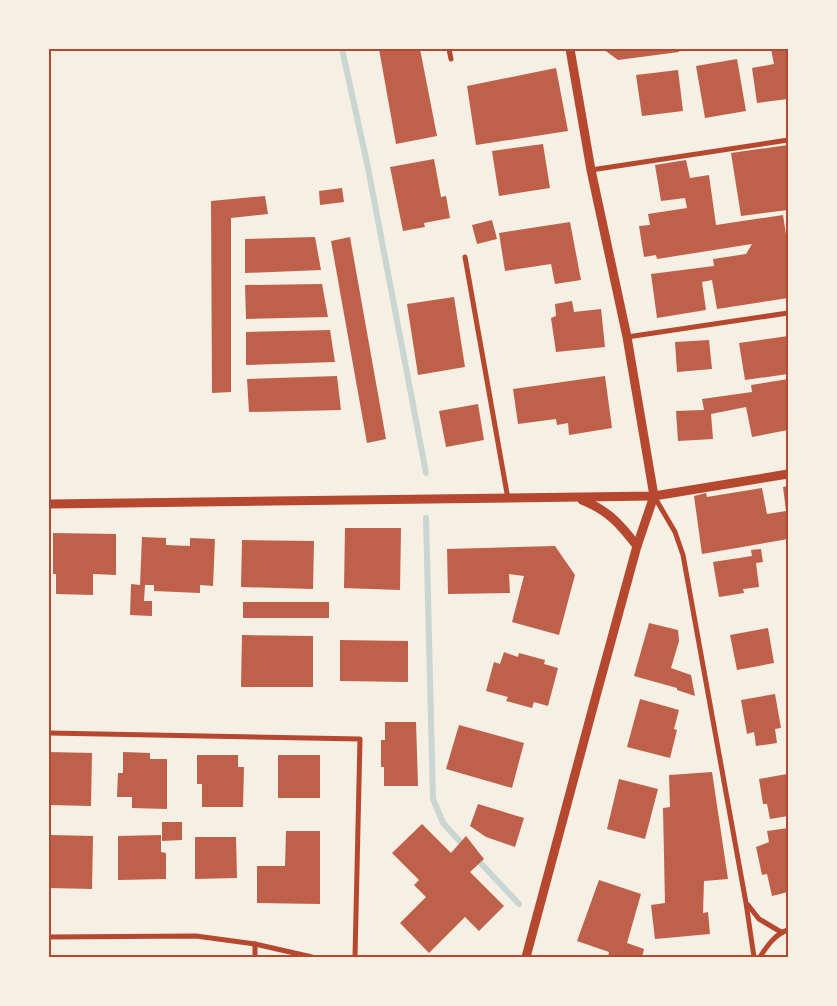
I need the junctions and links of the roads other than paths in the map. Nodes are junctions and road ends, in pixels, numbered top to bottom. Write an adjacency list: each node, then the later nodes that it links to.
1 (449, 49): 3 (street)
2 (570, 49): 5 (street)
3 (451, 59)
4 (788, 140): 5 (street)
5 (591, 170): 8 (street)
6 (465, 257): 12 (street)
7 (788, 313): 8 (street)
8 (627, 337): 10 (street)
9 (788, 474): 10 (street)
10 (654, 496): 11 (street); 14 (street); 16 (street)
11 (577, 498): 12 (street); 14 (street)
12 (508, 499): 13 (street)
13 (49, 504)
14 (637, 546): 24 (street)
15 (49, 733): 23 (street)
16 (746, 903): 18 (street); 25 (street)
17 (788, 930): 18 (street)
18 (781, 932): 26 (street)
19 (49, 937): 20 (street)
20 (255, 944): 21 (street); 22 (street)
21 (255, 957)
22 (312, 957)
23 (355, 957)
24 (526, 957)
25 (754, 957)
26 (760, 957)

